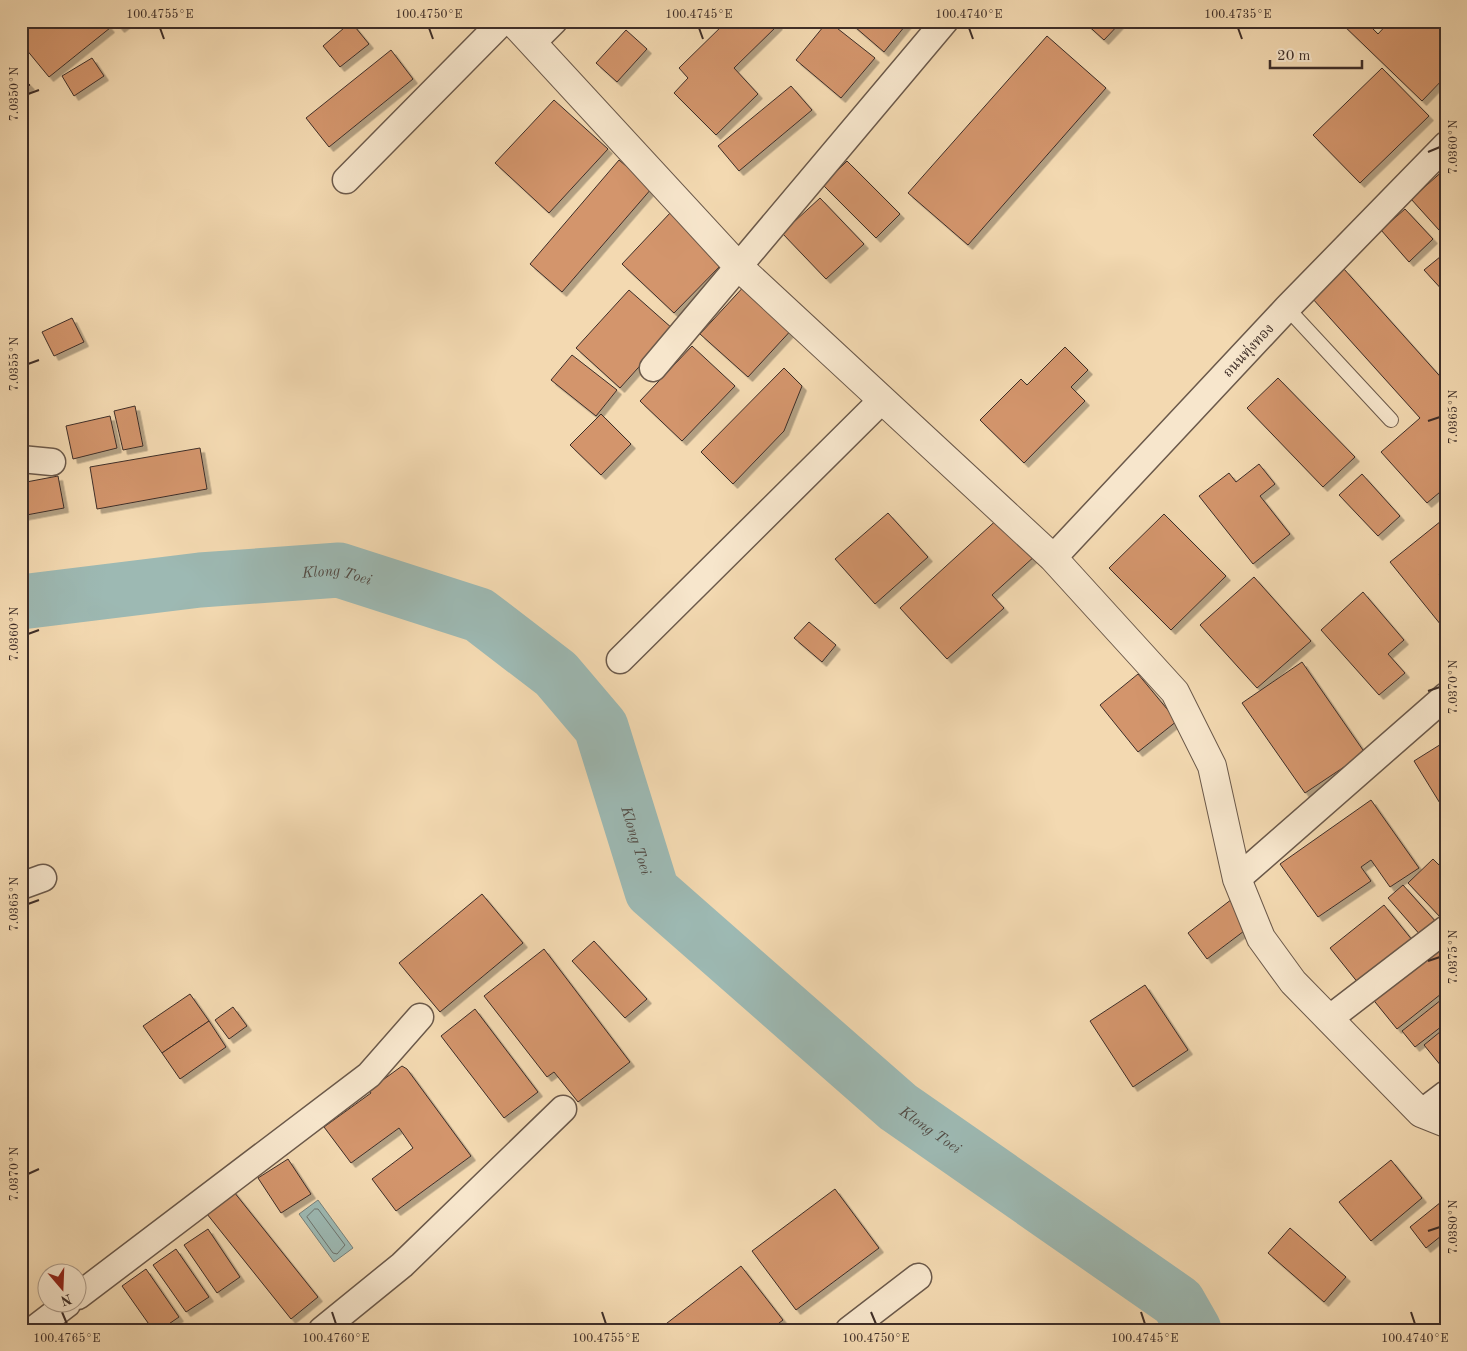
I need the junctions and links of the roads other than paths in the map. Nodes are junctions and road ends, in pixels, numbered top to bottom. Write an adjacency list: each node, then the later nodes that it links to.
1 (503, 21): 7 (street)
2 (512, 21): 5 (street)
3 (554, 21): 5 (street)
4 (944, 21): 8 (street)
5 (533, 42): 8 (street)
6 (1446, 145): 9 (street, ถนนทุ่งทอง)
7 (346, 180)
8 (739, 267): 10 (street); 11 (street)
9 (1287, 308): 12 (lane); 15 (street, ถนนทุ่งทอง)
10 (653, 368)
11 (882, 400): 15 (street); 16 (street)
12 (1392, 420)
13 (21, 459): 14 (street)
14 (52, 462)
15 (1053, 558): 18 (street)
16 (620, 660)
17 (1446, 696): 18 (street)
18 (1237, 879): 21 (street)
19 (1446, 929): 21 (street)
20 (420, 1017): 26 (street)
21 (1330, 1018): 24 (street)
22 (1446, 1094): 24 (street)
23 (563, 1109): 29 (street)
24 (1434, 1118)
25 (918, 1277): 30 (street)
26 (88, 1288)
27 (54, 1314): 28 (street)
28 (33, 1330)
29 (322, 1330)
30 (849, 1330)

